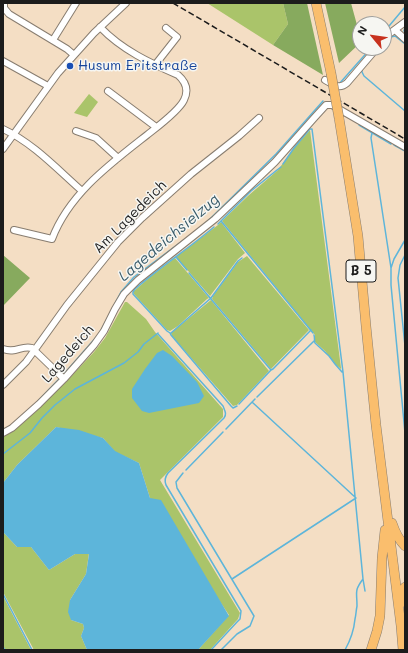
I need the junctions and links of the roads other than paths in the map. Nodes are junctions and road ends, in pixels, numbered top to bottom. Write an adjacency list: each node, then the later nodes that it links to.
1 (4, 3): 10 (street)
2 (76, 3): 10 (street)
3 (126, 3): 6 (street)
4 (316, 3): 16 (highway, B 5)
5 (405, 22): 8 (street)
6 (100, 27): 12 (street); 15 (street)
7 (166, 28): 15 (street)
8 (395, 30): 9 (street); 11 (street)
9 (392, 32)
10 (53, 40): 12 (street)
11 (405, 40)
12 (74, 55): 17 (street)
13 (370, 56): 16 (street)
14 (3, 60): 17 (street)
15 (155, 65): 20 (street)
16 (328, 77): 34 (highway, B 5, bridge)
17 (48, 86): 23 (street)
18 (108, 91): 20 (street)
19 (259, 118): 30 (street, Am Lagedeich)
20 (156, 127): 26 (street)
21 (3, 129): 23 (street)
22 (76, 131): 26 (street)
23 (13, 134): 25 (street); 27 (street)
24 (405, 147): 31 (street, Lagedeich)
25 (3, 149)
26 (118, 158): 27 (street)
27 (82, 191): 28 (street)
28 (14, 230)
29 (3, 349): 30 (street)
30 (35, 351): 31 (street); 32 (street, Am Lagedeich)
31 (64, 379): 33 (street, Lagedeich)
32 (3, 385)
33 (3, 433)
34 (387, 512): 35 (highway); 37 (highway, B 5); 38 (highway)
35 (405, 546)
36 (405, 587): 37 (highway)
37 (401, 626): 39 (highway, B 5)
38 (371, 650)
39 (403, 650)

